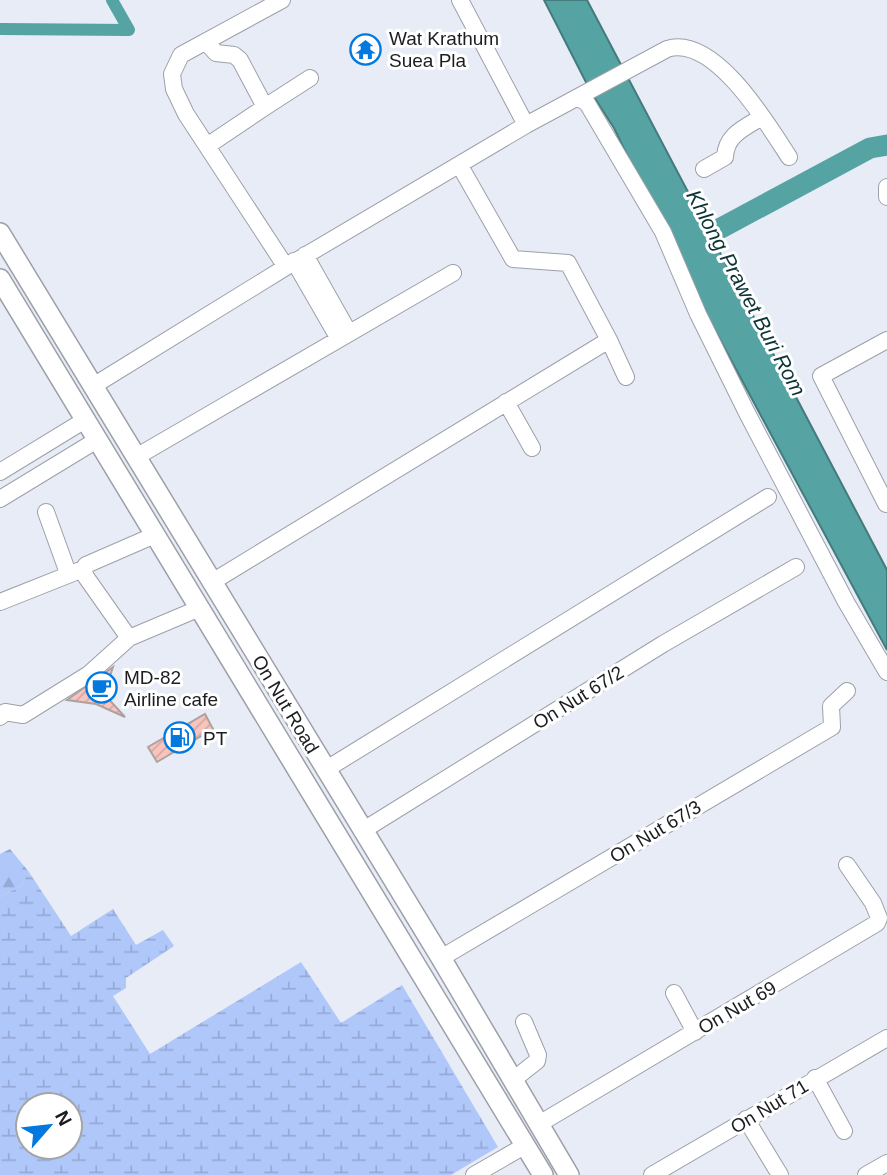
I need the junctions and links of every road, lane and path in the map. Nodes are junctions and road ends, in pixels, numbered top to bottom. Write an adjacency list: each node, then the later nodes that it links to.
1 (282, 0): 3 (street)
2 (460, 0): 8 (street)
3 (206, 42): 6 (street); 9 (street)
4 (310, 78): 6 (street)
5 (581, 96): 7 (street); 8 (street); 44 (street)
6 (265, 107): 9 (street)
7 (762, 117): 10 (street); 12 (street)
8 (526, 125): 11 (street)
9 (207, 146): 16 (street)
10 (789, 157)
11 (460, 166): 16 (street); 20 (street)
12 (704, 169)
13 (887, 187): 14 (street)
14 (887, 197)
15 (0, 233): 24 (main road, On Nut Road)
16 (295, 261): 19 (street); 24 (street)
17 (453, 273): 19 (street)
18 (0, 279): 27 (main road, On Nut Road)
19 (344, 336): 31 (street)
20 (609, 340): 23 (street); 25 (street)
21 (883, 342): 22 (street); 35 (street)
22 (887, 359)
23 (626, 377)
24 (93, 386): 26 (main road, On Nut Road)
25 (506, 402): 30 (street); 40 (street)
26 (106, 406): 27 (main road); 28 (main road, On Nut Road)
27 (85, 420): 29 (main road, On Nut Road); 32 (street)
28 (117, 425): 29 (main road); 31 (main road, On Nut Road)
29 (97, 440): 34 (street); 37 (main road, On Nut Road)
30 (533, 448)
31 (136, 457): 40 (main road, On Nut Road)
32 (0, 472)
33 (768, 497): 47 (street)
34 (0, 499)
35 (886, 503)
36 (46, 512): 39 (street)
37 (155, 535): 39 (street); 42 (main road, On Nut Road)
38 (796, 567): 48 (street, On Nut 67/2)
39 (76, 571): 41 (street); 43 (street)
40 (212, 582): 47 (main road, On Nut Road)
41 (0, 602)
42 (201, 608): 43 (street); 61 (main road, On Nut Road)
43 (129, 638): 46 (street)
44 (887, 672)
45 (848, 691): 51 (street, On Nut 67/3)
46 (0, 717)
47 (325, 770): 48 (main road, On Nut Road)
48 (362, 831): 51 (main road, On Nut Road)
49 (847, 865): 50 (street, On Nut 69)
50 (880, 899): 54 (street, On Nut 69)
51 (441, 958): 57 (main road, On Nut Road)
52 (674, 993): 54 (street)
53 (524, 1022): 57 (street)
54 (695, 1032): 59 (street, On Nut 69)
55 (887, 1038): 56 (street, On Nut 71)
56 (815, 1078): 58 (street, On Nut 71); 60 (street)
57 (513, 1080): 59 (main road, On Nut Road)
58 (746, 1119): 66 (street, On Nut 71); 67 (street)
59 (539, 1124): 65 (main road, On Nut Road)
60 (844, 1131)
61 (526, 1145): 63 (street); 64 (main road, On Nut Road)
62 (887, 1163): 68 (street)
63 (474, 1175)
64 (544, 1175)
65 (569, 1175)
66 (652, 1175)
67 (780, 1175)
68 (866, 1175)

